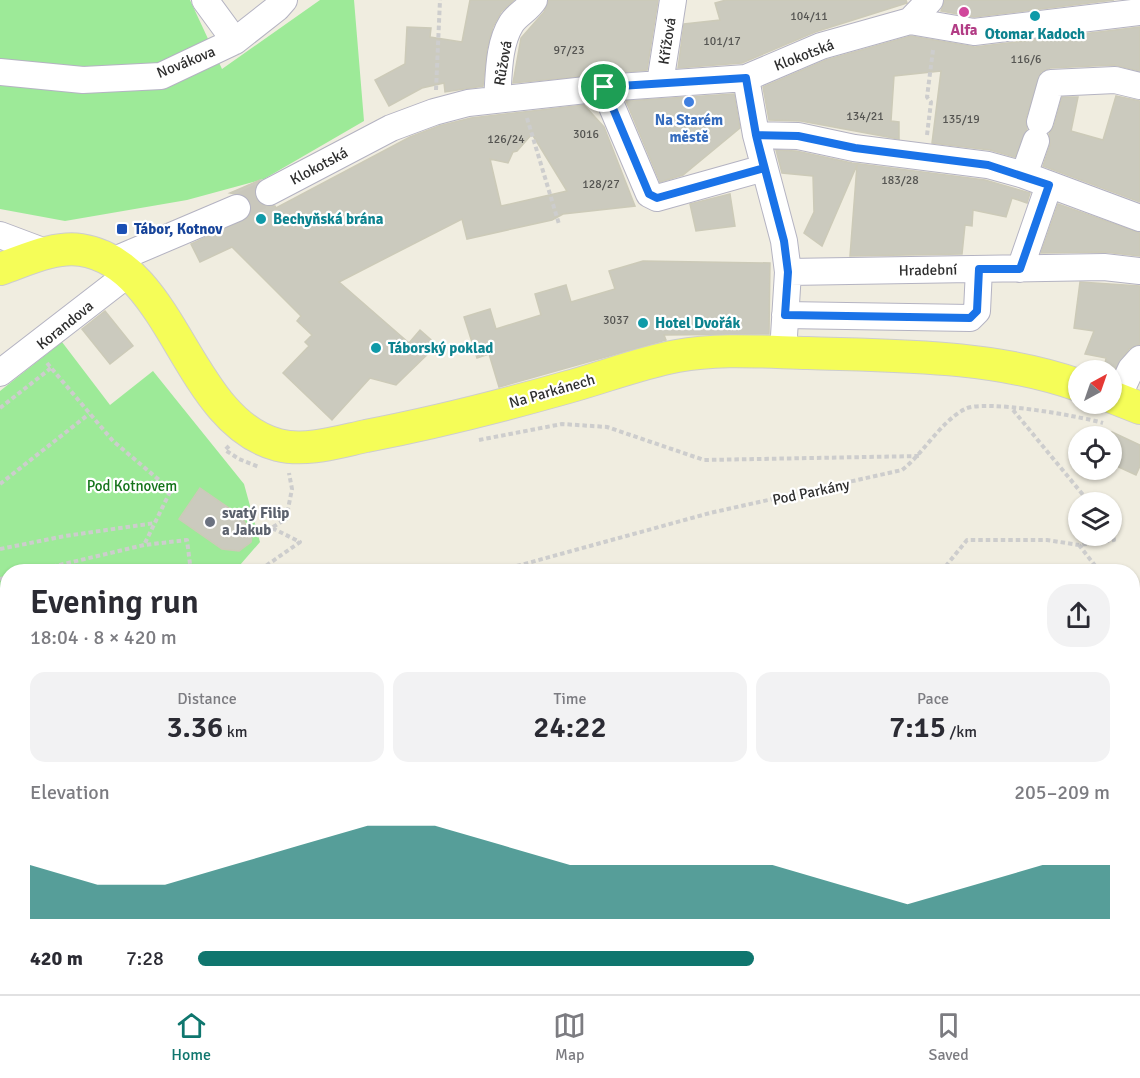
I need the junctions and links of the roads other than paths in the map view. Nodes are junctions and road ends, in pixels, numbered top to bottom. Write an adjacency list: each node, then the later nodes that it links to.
1 (205, 0): 8 (street)
2 (284, 0): 8 (street, Novákova)
3 (534, 0): 14 (street, Růžová)
4 (673, 0): 11 (street, Křížová)
5 (930, 0): 7 (street)
6 (1140, 12): 7 (street, Klokotská)
7 (910, 21): 10 (street, Klokotská)
8 (235, 41): 9 (street, Novákova)
9 (0, 72)
10 (746, 78): 11 (street, Klokotská); 15 (street)
11 (660, 83): 13 (street, Klokotská)
12 (1140, 86): 17 (street)
13 (604, 87): 14 (street, Klokotská); 16 (street)
14 (509, 98): 19 (street, Klokotská)
15 (756, 135): 16 (street); 17 (street)
16 (764, 168): 29 (street)
17 (1024, 176): 18 (street)
18 (1049, 185): 21 (street); 27 (street)
19 (269, 192)
20 (237, 208): 24 (street)
21 (1140, 218)
22 (0, 235): 23 (street)
23 (48, 254): 24 (main road); 25 (main road)
24 (119, 268): 31 (main road, Na Parkánech); 33 (street, Korandova)
25 (0, 269)
26 (979, 269): 27 (street, Hradební); 29 (street, Hradební); 30 (street)
27 (1020, 269): 28 (street, Hradební)
28 (1140, 271)
29 (788, 272): 30 (street)
30 (785, 315): 31 (street)
31 (783, 352): 34 (main road, Na Parkánech)
32 (1140, 359): 35 (street)
33 (0, 373)
34 (1068, 383)
35 (1122, 395)

